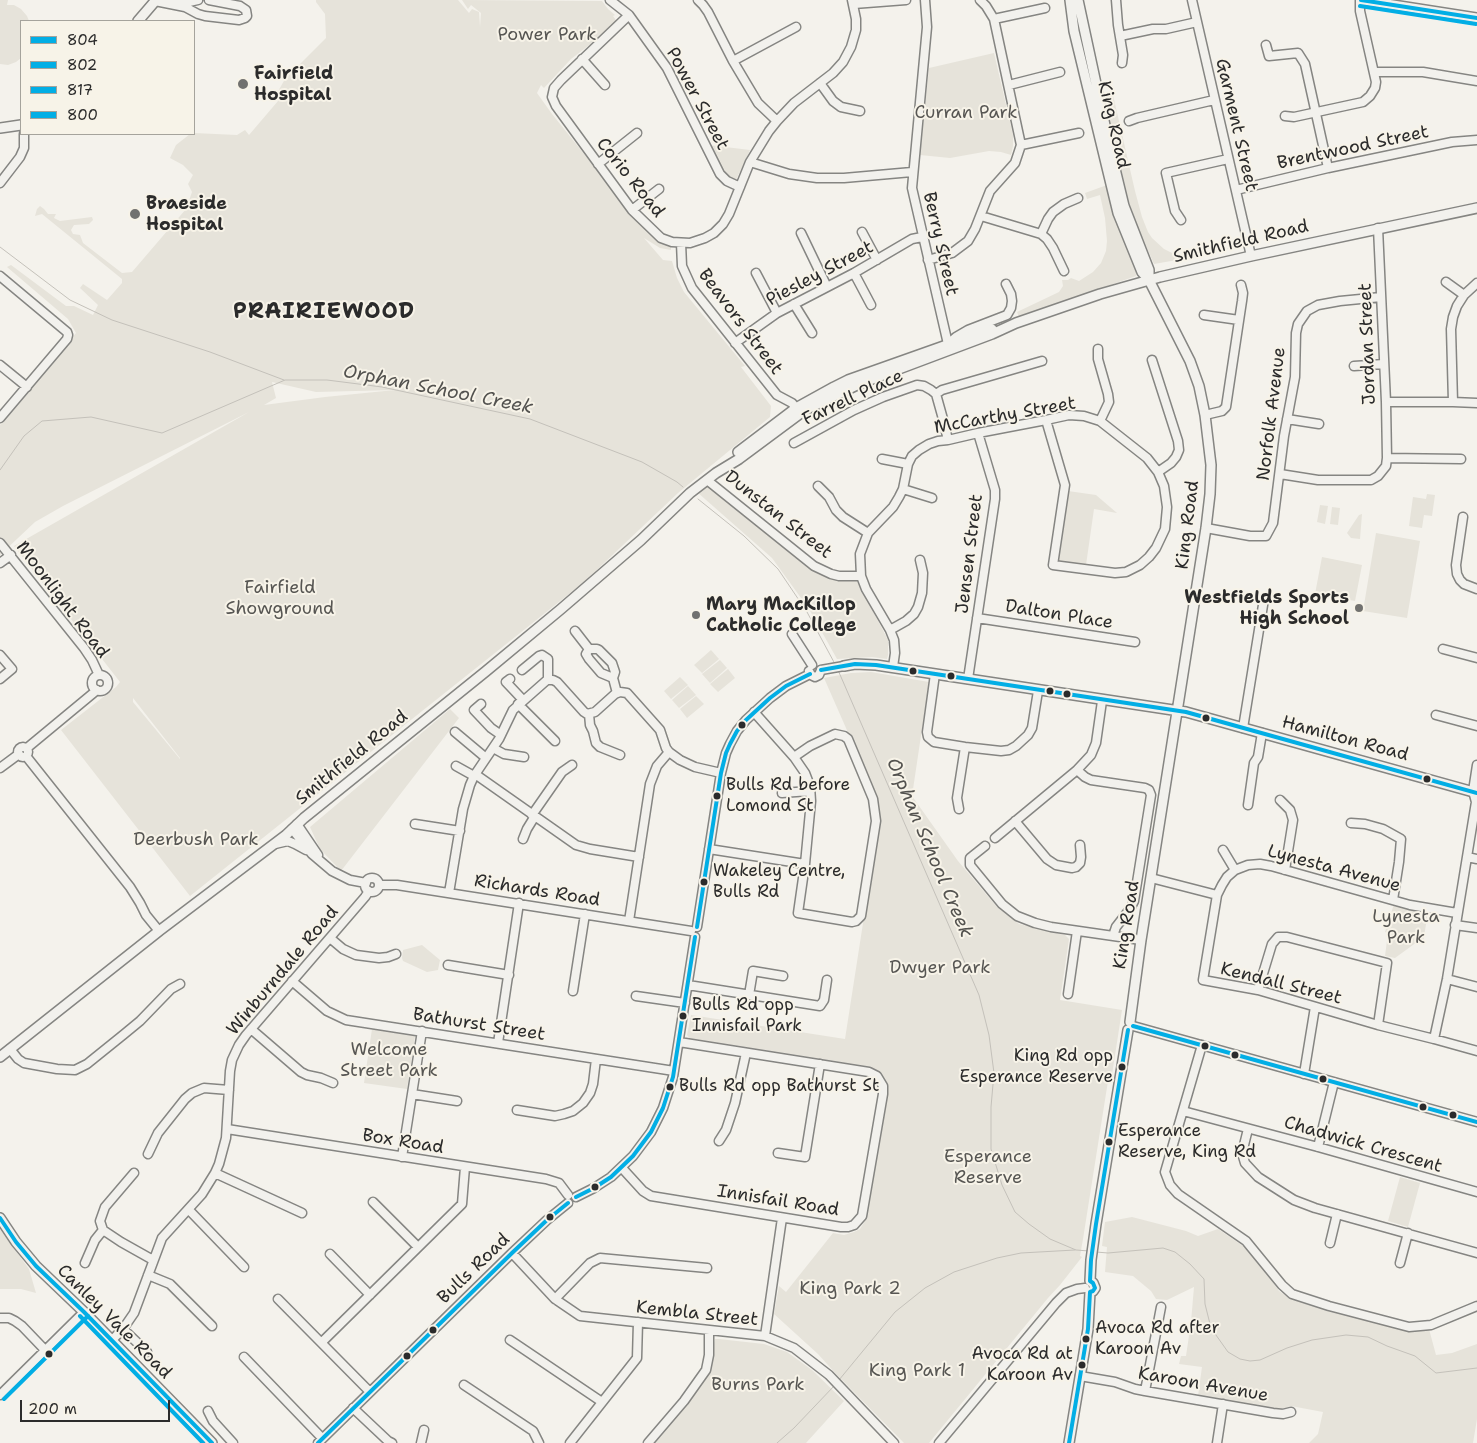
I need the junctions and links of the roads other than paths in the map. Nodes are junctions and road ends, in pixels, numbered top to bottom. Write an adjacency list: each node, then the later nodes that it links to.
1 (156, 0): 4 (street); 21 (main road)
2 (179, 0): 3 (street)
3 (198, 0)
4 (209, 0)
5 (610, 0): 18 (street, Power Street)
6 (711, 0): 15 (street)
7 (906, 0): 16 (street)
8 (924, 0): 52 (street, Berry Street)
9 (980, 0): 20 (street)
10 (1070, 0): 75 (main road, King Road)
11 (1078, 0): 75 (main road, King Road)
12 (1116, 0): 24 (street)
13 (1192, 0): 22 (street, Garment Street)
14 (1366, 0): 19 (main road); 30 (street)
15 (700, 2): 27 (street)
16 (853, 2): 32 (street)
17 (1045, 8): 20 (street)
18 (629, 15): 26 (street, Corio Road); 54 (street, Power Street)
19 (1477, 18)
20 (994, 19): 34 (street)
21 (139, 20)
22 (1197, 22): 24 (street); 35 (street, Garment Street)
23 (796, 27): 27 (street)
24 (1120, 36): 28 (street)
25 (1266, 45): 37 (street)
26 (582, 59): 33 (street); 50 (street, Corio Road)
27 (734, 61): 39 (street)
28 (1122, 63)
29 (1060, 72): 34 (street)
30 (1375, 72): 31 (street); 37 (street)
31 (1477, 81)
32 (820, 83): 36 (street); 39 (street)
33 (606, 85)
34 (1009, 85): 47 (street)
35 (1214, 100): 40 (street); 48 (street, Garment Street)
36 (860, 111)
37 (1316, 112): 38 (street); 51 (street)
38 (1285, 116)
39 (776, 121): 49 (street)
40 (1129, 121)
41 (20, 125): 42 (main road)
42 (0, 128)
43 (637, 133): 50 (street)
44 (1079, 133): 47 (street)
45 (24, 135): 53 (street)
46 (1477, 140): 51 (street, Brentwood Street)
47 (1021, 145): 60 (street)
48 (1228, 159): 56 (street, Garment Street); 61 (street)
49 (750, 162): 52 (street); 54 (street)
50 (598, 164): 59 (street, Corio Road)
51 (1328, 168): 56 (street, Brentwood Street)
52 (912, 172): 66 (street, Berry Street)
53 (0, 182)
54 (740, 187): 67 (street)
55 (659, 189): 59 (street)
56 (1236, 190): 68 (street, Garment Street)
57 (1078, 198): 65 (street)
58 (1477, 208): 62 (main road, Smithfield Road)
59 (632, 210): 67 (street, Corio Road)
60 (981, 216): 65 (street); 70 (street)
61 (1181, 220)
62 (1378, 228): 68 (main road, Smithfield Road); 82 (street, Jordan Street)
63 (862, 232): 69 (street)
64 (800, 234): 80 (street)
65 (1041, 234): 71 (street)
66 (922, 237): 69 (street, Piesley Street); 70 (street, Berry Street)
67 (681, 243): 91 (street, Beavors Street)
68 (1251, 256): 75 (main road, Smithfield Road)
69 (877, 260): 73 (street, Piesley Street)
70 (928, 260): 92 (street, Berry Street)
71 (1064, 271)
72 (756, 273): 85 (street)
73 (854, 273): 80 (street, Piesley Street); 84 (street)
74 (0, 276): 101 (street)
75 (1150, 280): 88 (main road, Smithfield Road); 107 (main road, King Road)
76 (1446, 282): 81 (street)
77 (1477, 283): 81 (street)
78 (1006, 284): 88 (street)
79 (1240, 285): 87 (street)
80 (827, 286): 83 (street, Piesley Street)
81 (1464, 295): 104 (street)
82 (1381, 297): 96 (street, Jordan Street); 109 (street, Norfolk Avenue)
83 (794, 304): 85 (street, Piesley Street); 89 (street)
84 (872, 305)
85 (777, 313): 91 (street, Piesley Street)
86 (1204, 315): 87 (street)
87 (1239, 320): 107 (street)
88 (1009, 321): 90 (main road, Smithfield Road); 92 (main road, Smithfield Road)
89 (812, 333)
90 (996, 333): 92 (main road); 98 (main road, Smithfield Road)
91 (735, 343): 106 (street, Beavors Street)
92 (948, 344): 98 (main road); 106 (main road, Smithfield Road)
93 (1098, 349): 111 (street)
94 (1152, 360): 121 (street)
95 (1042, 361): 102 (street)
96 (1384, 364): 99 (street); 103 (street, Jordan Street)
97 (0, 365): 101 (street)
98 (907, 366): 100 (main road, Smithfield Road)
99 (1354, 366)
100 (858, 384): 106 (main road); 115 (main road, Smithfield Road)
101 (27, 387): 108 (street)
102 (936, 394): 114 (street); 116 (street, Farrell Place)
103 (1386, 402): 104 (street); 117 (street, Jordan Street)
104 (1453, 402): 105 (street)
105 (1477, 403)
106 (796, 408): 115 (main road); 122 (main road, Smithfield Road)
107 (1205, 415): 129 (main road, King Road)
108 (0, 418)
109 (1287, 419): 112 (street); 123 (street, Norfolk Avenue)
110 (1046, 420): 111 (street, McCarthy Street); 113 (street, McCarthy Street); 121 (street, McCarthy Street)
111 (1100, 421): 121 (street, McCarthy Street)
112 (1319, 424)
113 (978, 434): 114 (street, McCarthy Street); 138 (street, Jensen Street)
114 (948, 440): 120 (street, McCarthy Street)
115 (763, 441): 122 (main road, Smithfield Road)
116 (794, 443)
117 (1387, 458): 118 (street); 123 (street)
118 (1461, 459)
119 (882, 460): 120 (street)
120 (908, 464): 126 (street)
121 (1158, 472)
122 (716, 473): 124 (main road, Smithfield Road)
123 (1280, 474): 129 (street, Norfolk Avenue)
124 (707, 480): 135 (street, Dunstan Street); 201 (main road, Smithfield Road)
125 (818, 486): 130 (street)
126 (903, 489): 127 (street); 130 (street)
127 (932, 498)
128 (1463, 517): 136 (street)
129 (1206, 528): 166 (main road, King Road)
130 (868, 533): 135 (street)
131 (0, 543): 132 (street, Moonlight Road)
132 (10, 555): 134 (street); 154 (street, Moonlight Road)
133 (920, 560): 139 (street)
134 (0, 563)
135 (861, 576): 139 (street)
136 (1477, 590)
137 (1264, 599): 171 (street)
138 (977, 618): 142 (street, Dalton Place); 158 (street, Jensen Street)
139 (890, 630): 149 (street)
140 (575, 631): 144 (street)
141 (792, 634): 147 (street)
142 (1136, 642)
143 (1443, 648): 146 (street)
144 (589, 649): 155 (street); 155 (street)
145 (0, 654): 156 (street)
146 (1477, 658)
147 (812, 665): 151 (street); 152 (street)
148 (844, 666): 149 (main road, Hamilton Road); 151 (street, Hamilton Road)
149 (893, 667): 153 (main road, Hamilton Road)
150 (522, 670): 159 (street)
151 (821, 670): 152 (street)
152 (810, 674): 167 (street, Bulls Road)
153 (936, 674): 158 (main road, Hamilton Road); 176 (street)
154 (99, 675): 160 (street); 160 (street)
155 (613, 678): 162 (street)
156 (0, 679)
157 (510, 679): 164 (street)
158 (968, 679): 161 (main road, Hamilton Road)
159 (548, 680): 164 (street); 168 (street)
160 (97, 690): 179 (street)
161 (1038, 691): 163 (main road, Hamilton Road); 176 (street)
162 (616, 693): 168 (street); 178 (street)
163 (1102, 701): 166 (main road, Hamilton Road); 188 (street)
164 (521, 702): 174 (street); 175 (street)
165 (474, 709): 174 (street)
166 (1177, 711): 171 (main road, Hamilton Road); 218 (main road, King Road)
167 (754, 712): 182 (street); 189 (street, Bulls Road)
168 (589, 714): 180 (street)
169 (1436, 715): 170 (street)
170 (1477, 726)
171 (1243, 728): 173 (main road, Hamilton Road)
172 (454, 732): 183 (street)
173 (1262, 733): 192 (main road, Hamilton Road); 195 (street, Hamilton Road)
174 (501, 735): 177 (street)
175 (555, 741)
176 (965, 747): 196 (street)
177 (493, 748): 181 (street); 183 (street)
178 (669, 752): 189 (street); 211 (street)
179 (24, 753): 187 (street); 229 (street)
180 (620, 755)
181 (524, 757)
182 (794, 757): 191 (street); 215 (street)
183 (486, 758): 190 (street)
184 (572, 765): 197 (street)
185 (1477, 765): 192 (street)
186 (456, 766): 190 (street)
187 (0, 768)
188 (1077, 770): 198 (street); 232 (street)
189 (721, 773): 208 (street, Bulls Road)
190 (475, 775): 197 (street); 202 (street)
191 (810, 791): 193 (street); 215 (street)
192 (1475, 792): 212 (street)
193 (782, 793)
194 (1280, 800): 217 (street)
195 (1248, 805)
196 (959, 809)
197 (534, 816): 204 (street); 211 (street)
198 (1016, 821): 203 (street); 206 (street)
199 (1351, 823): 222 (street)
200 (415, 824): 202 (street)
201 (295, 827): 205 (main road, Smithfield Road); 210 (street, Richards Road); 214 (street, Richards Road)
202 (460, 831): 220 (street)
203 (995, 838)
204 (523, 839)
205 (273, 845): 210 (street, Richards Road); 229 (main road, Smithfield Road)
206 (1080, 845)
207 (985, 846): 231 (street)
208 (709, 849): 215 (street); 230 (street, Bulls Road)
209 (1223, 850): 216 (street)
210 (312, 854): 214 (street, Richards Road)
211 (639, 857): 226 (street)
212 (1467, 857): 213 (street); 224 (street)
213 (1477, 860)
214 (320, 861): 219 (street, Richards Road)
215 (805, 864)
216 (1235, 870): 217 (street, Lynesta Avenue); 221 (street)
217 (1286, 870): 222 (street, Lynesta Avenue)
218 (1151, 878): 221 (street); 234 (main road, King Road)
219 (367, 887): 220 (street, Richards Road); 233 (street, Winburndale Road)
220 (449, 893): 223 (street, Richards Road)
221 (1217, 895): 245 (street, Kendall Street)
222 (1393, 900): 224 (street, Lynesta Avenue)
223 (519, 903): 225 (street, Richards Road); 237 (street)
224 (1457, 913): 227 (street)
225 (585, 914): 226 (street, Richards Road); 246 (street)
226 (629, 921): 230 (street, Richards Road)
227 (1455, 925): 228 (street); 239 (street)
228 (1477, 928)
229 (159, 931): 260 (main road, Smithfield Road)
230 (694, 931): 243 (street, Bulls Road)
231 (1077, 931): 232 (street); 247 (street)
232 (1113, 936): 234 (street)
233 (330, 938): 235 (street); 241 (street, Winburndale Road)
234 (1141, 940): 253 (main road, King Road)
235 (396, 954)
236 (448, 966): 237 (street)
237 (509, 975): 258 (street)
238 (784, 976): 248 (street)
239 (1447, 979): 244 (street); 256 (street)
240 (827, 980): 248 (street)
241 (292, 982): 254 (street, Winburndale Road); 255 (street, Bathurst Street)
242 (180, 984): 260 (street)
243 (688, 985): 248 (street); 250 (street, Bulls Road)
244 (1477, 987)
245 (1258, 990): 251 (street, Kendall Street); 252 (street)
246 (573, 991)
247 (1068, 994)
248 (749, 995)
249 (636, 996): 250 (street)
250 (685, 1003): 257 (street, Bulls Road)
251 (1315, 1007): 252 (street, Kendall Street); 267 (street)
252 (1378, 1025): 256 (street, Kendall Street)
253 (1130, 1026): 259 (street); 308 (main road, King Road)
254 (251, 1029): 268 (street); 270 (street, Winburndale Road)
255 (422, 1031): 258 (street, Bathurst Street); 271 (street)
256 (1434, 1039): 261 (street, Kendall Street)
257 (679, 1042): 262 (street, Innisfail Road); 266 (street, Bulls Road)
258 (498, 1043): 264 (street, Bathurst Street)
259 (1202, 1045): 267 (street); 274 (street)
260 (10, 1049): 263 (main road, Smithfield Road)
261 (1477, 1051)
262 (746, 1053): 265 (street, Innisfail Road); 278 (street)
263 (0, 1057)
264 (596, 1059): 266 (street, Bathurst Street); 273 (street)
265 (820, 1064): 280 (street); 294 (street, Innisfail Road)
266 (674, 1070): 284 (street, Bulls Road)
267 (1304, 1074): 269 (street)
268 (333, 1082)
269 (1334, 1082): 275 (street); 279 (street)
270 (229, 1090): 276 (street, Winburndale Road); 281 (street)
271 (412, 1094): 272 (street); 282 (street)
272 (457, 1101)
273 (517, 1110)
274 (1183, 1111): 277 (street, Chadwick Crescent); 312 (street)
275 (1477, 1122)
276 (227, 1129): 282 (street, Box Road); 286 (street, Winburndale Road)
277 (1248, 1129): 279 (street, Chadwick Crescent); 292 (street)
278 (719, 1141)
279 (1318, 1147): 287 (street, Chadwick Crescent)
280 (778, 1153)
281 (148, 1154)
282 (402, 1157): 283 (street, Box Road)
283 (465, 1167): 288 (street, Box Road); 298 (street)
284 (622, 1168): 288 (street, Bulls Road); 294 (street, Innisfail Road)
285 (134, 1173): 295 (street)
286 (215, 1173): 290 (street, Winburndale Road); 291 (street)
287 (1477, 1192)
288 (571, 1198): 299 (street, Bulls Road)
289 (373, 1202): 298 (street)
290 (189, 1210): 302 (street, Winburndale Road); 305 (street)
291 (302, 1213)
292 (1337, 1214): 296 (street); 297 (street)
293 (0, 1218): 314 (main road, Canley Vale Road)
294 (782, 1218): 320 (street)
295 (103, 1230): 302 (street); 303 (street)
296 (1408, 1233): 300 (street); 304 (street)
297 (1330, 1243)
298 (418, 1247): 309 (street)
299 (512, 1253): 311 (street, Kembla Street); 329 (street, Bulls Road)
300 (1477, 1253)
301 (330, 1254): 309 (street)
302 (153, 1260): 307 (street, Winburndale Road)
303 (85, 1263)
304 (1400, 1263)
305 (244, 1267)
306 (707, 1268): 311 (street)
307 (148, 1276): 317 (street); 318 (street, Winburndale Road)
308 (1088, 1287): 327 (main road, King Road); 347 (street)
309 (370, 1295): 323 (street)
310 (278, 1298): 323 (street)
311 (555, 1299): 316 (street, Kembla Street)
312 (1477, 1306)
313 (1161, 1307): 330 (street)
314 (84, 1312): 321 (main road, Canley Vale Road); 324 (street)
315 (0, 1318): 324 (street)
316 (638, 1322): 319 (street, Kembla Street); 332 (street)
317 (212, 1326)
318 (123, 1329): 321 (street, Winburndale Road); 325 (street)
319 (709, 1330): 320 (street, Kembla Street); 345 (street)
320 (765, 1336): 346 (street, Kembla Street)
321 (112, 1340): 339 (main road, Canley Vale Road)
322 (510, 1340): 332 (street)
323 (322, 1342): 329 (street)
324 (45, 1350): 331 (street)
325 (147, 1352)
326 (244, 1357): 338 (street)
327 (1080, 1376): 330 (street, Karoon Avenue); 348 (main road, King Road)
328 (464, 1385): 343 (street)
329 (370, 1392): 334 (street, Bulls Road)
330 (1145, 1392): 333 (street, Karoon Avenue)
331 (0, 1395)
332 (602, 1402): 344 (street)
333 (1223, 1404): 336 (street, Karoon Avenue); 349 (street)
334 (353, 1408): 338 (street, Bulls Road); 341 (street)
335 (208, 1411): 340 (street)
336 (1291, 1412)
337 (424, 1430): 342 (street)
338 (320, 1441)
339 (212, 1443)
340 (233, 1443)
341 (392, 1443)
342 (421, 1443)
343 (539, 1443)
344 (570, 1443)
345 (648, 1443)
346 (894, 1443)
347 (939, 1443)
348 (1069, 1443)
349 (1217, 1443)

